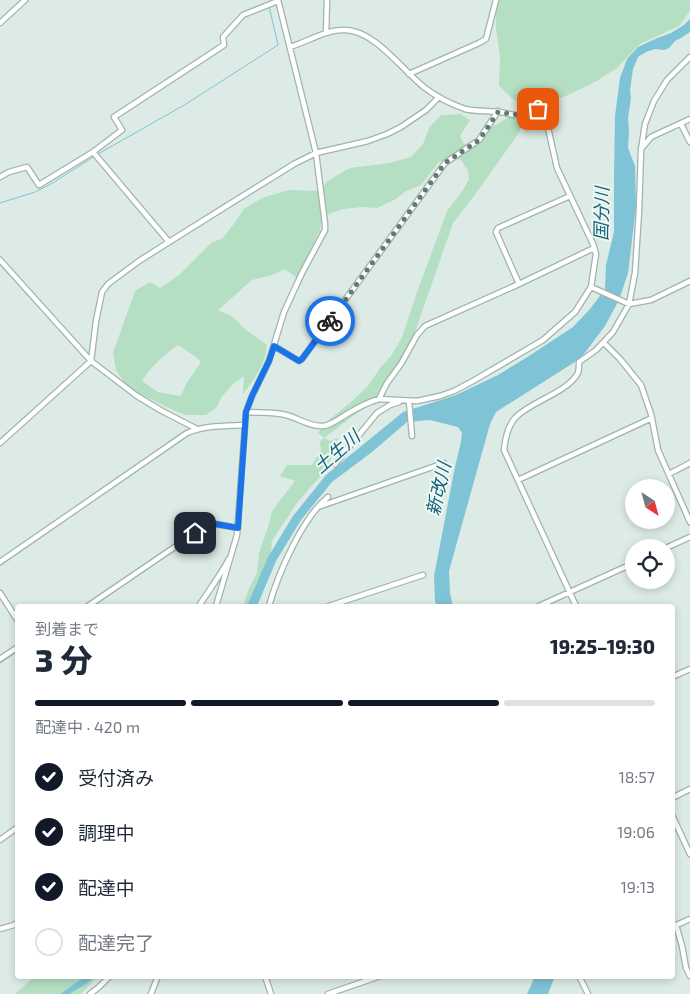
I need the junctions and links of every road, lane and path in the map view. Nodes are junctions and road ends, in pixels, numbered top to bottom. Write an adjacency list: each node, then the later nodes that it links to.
1 (25, 0): 5 (street)
2 (327, 0): 6 (street)
3 (496, 0): 9 (street)
4 (277, 2): 7 (street); 16 (street)
5 (0, 23)
6 (326, 33): 7 (street); 9 (street)
7 (290, 48): 17 (street)
8 (690, 57): 15 (street)
9 (409, 74): 10 (street)
10 (439, 98): 11 (street); 17 (street)
11 (498, 112): 19 (street); 28 (street)
12 (690, 119): 13 (street)
13 (681, 124): 14 (street); 15 (street)
14 (690, 142)
15 (641, 150): 26 (street)
16 (93, 152): 18 (street); 20 (street)
17 (316, 153): 20 (street); 28 (street)
18 (0, 177)
19 (570, 196): 21 (street); 24 (street)
20 (169, 242): 29 (street)
21 (594, 248): 24 (street); 25 (street)
22 (0, 260): 29 (street)
23 (690, 281): 26 (street)
24 (518, 284): 30 (street)
25 (591, 287): 26 (street); 32 (street)
26 (628, 304): 27 (street)
27 (604, 343): 34 (street); 43 (street)
28 (274, 346): 33 (street)
29 (91, 361): 36 (street); 38 (street)
30 (380, 399): 31 (street); 33 (street)
31 (402, 401): 32 (street); 41 (street)
32 (409, 401): 37 (street)
33 (247, 412): 35 (street)
34 (652, 418): 42 (street); 43 (street)
35 (246, 425): 36 (street); 47 (street)
36 (197, 429): 51 (street)
37 (412, 436)
38 (0, 443)
39 (444, 463): 45 (street)
40 (690, 463): 42 (street)
41 (335, 464)
42 (669, 474): 46 (street)
43 (518, 480): 54 (street)
44 (328, 497): 45 (street)
45 (318, 506): 59 (street)
46 (690, 522)
47 (238, 528): 50 (street); 56 (street)
48 (690, 536): 49 (street)
49 (675, 544)
50 (234, 550): 57 (street); 58 (street)
51 (0, 562)
52 (625, 566): 54 (street)
53 (423, 576): 60 (street)
54 (569, 592): 61 (street); 62 (street)
55 (0, 593): 63 (street)
56 (91, 604)
57 (200, 604)
58 (217, 604)
59 (270, 604)
60 (335, 604)
61 (543, 604)
62 (575, 604)
63 (15, 616)
64 (15, 649): 65 (street)
65 (0, 659)
66 (690, 669): 67 (street)
67 (675, 676)
68 (690, 789): 69 (street)
69 (675, 796)
70 (675, 822): 73 (street)
71 (15, 829): 72 (street)
72 (0, 840)
73 (690, 854)
74 (690, 920): 76 (street)
75 (15, 924): 78 (street)
76 (675, 926)
77 (675, 928): 79 (street)
78 (0, 929)
79 (690, 976)
80 (107, 979): 85 (street)
81 (157, 979): 86 (street)
82 (266, 979): 87 (street)
83 (371, 979): 88 (street)
84 (580, 979): 89 (street)
85 (90, 994)
86 (151, 994)
87 (271, 994)
88 (328, 994)
89 (588, 994)

